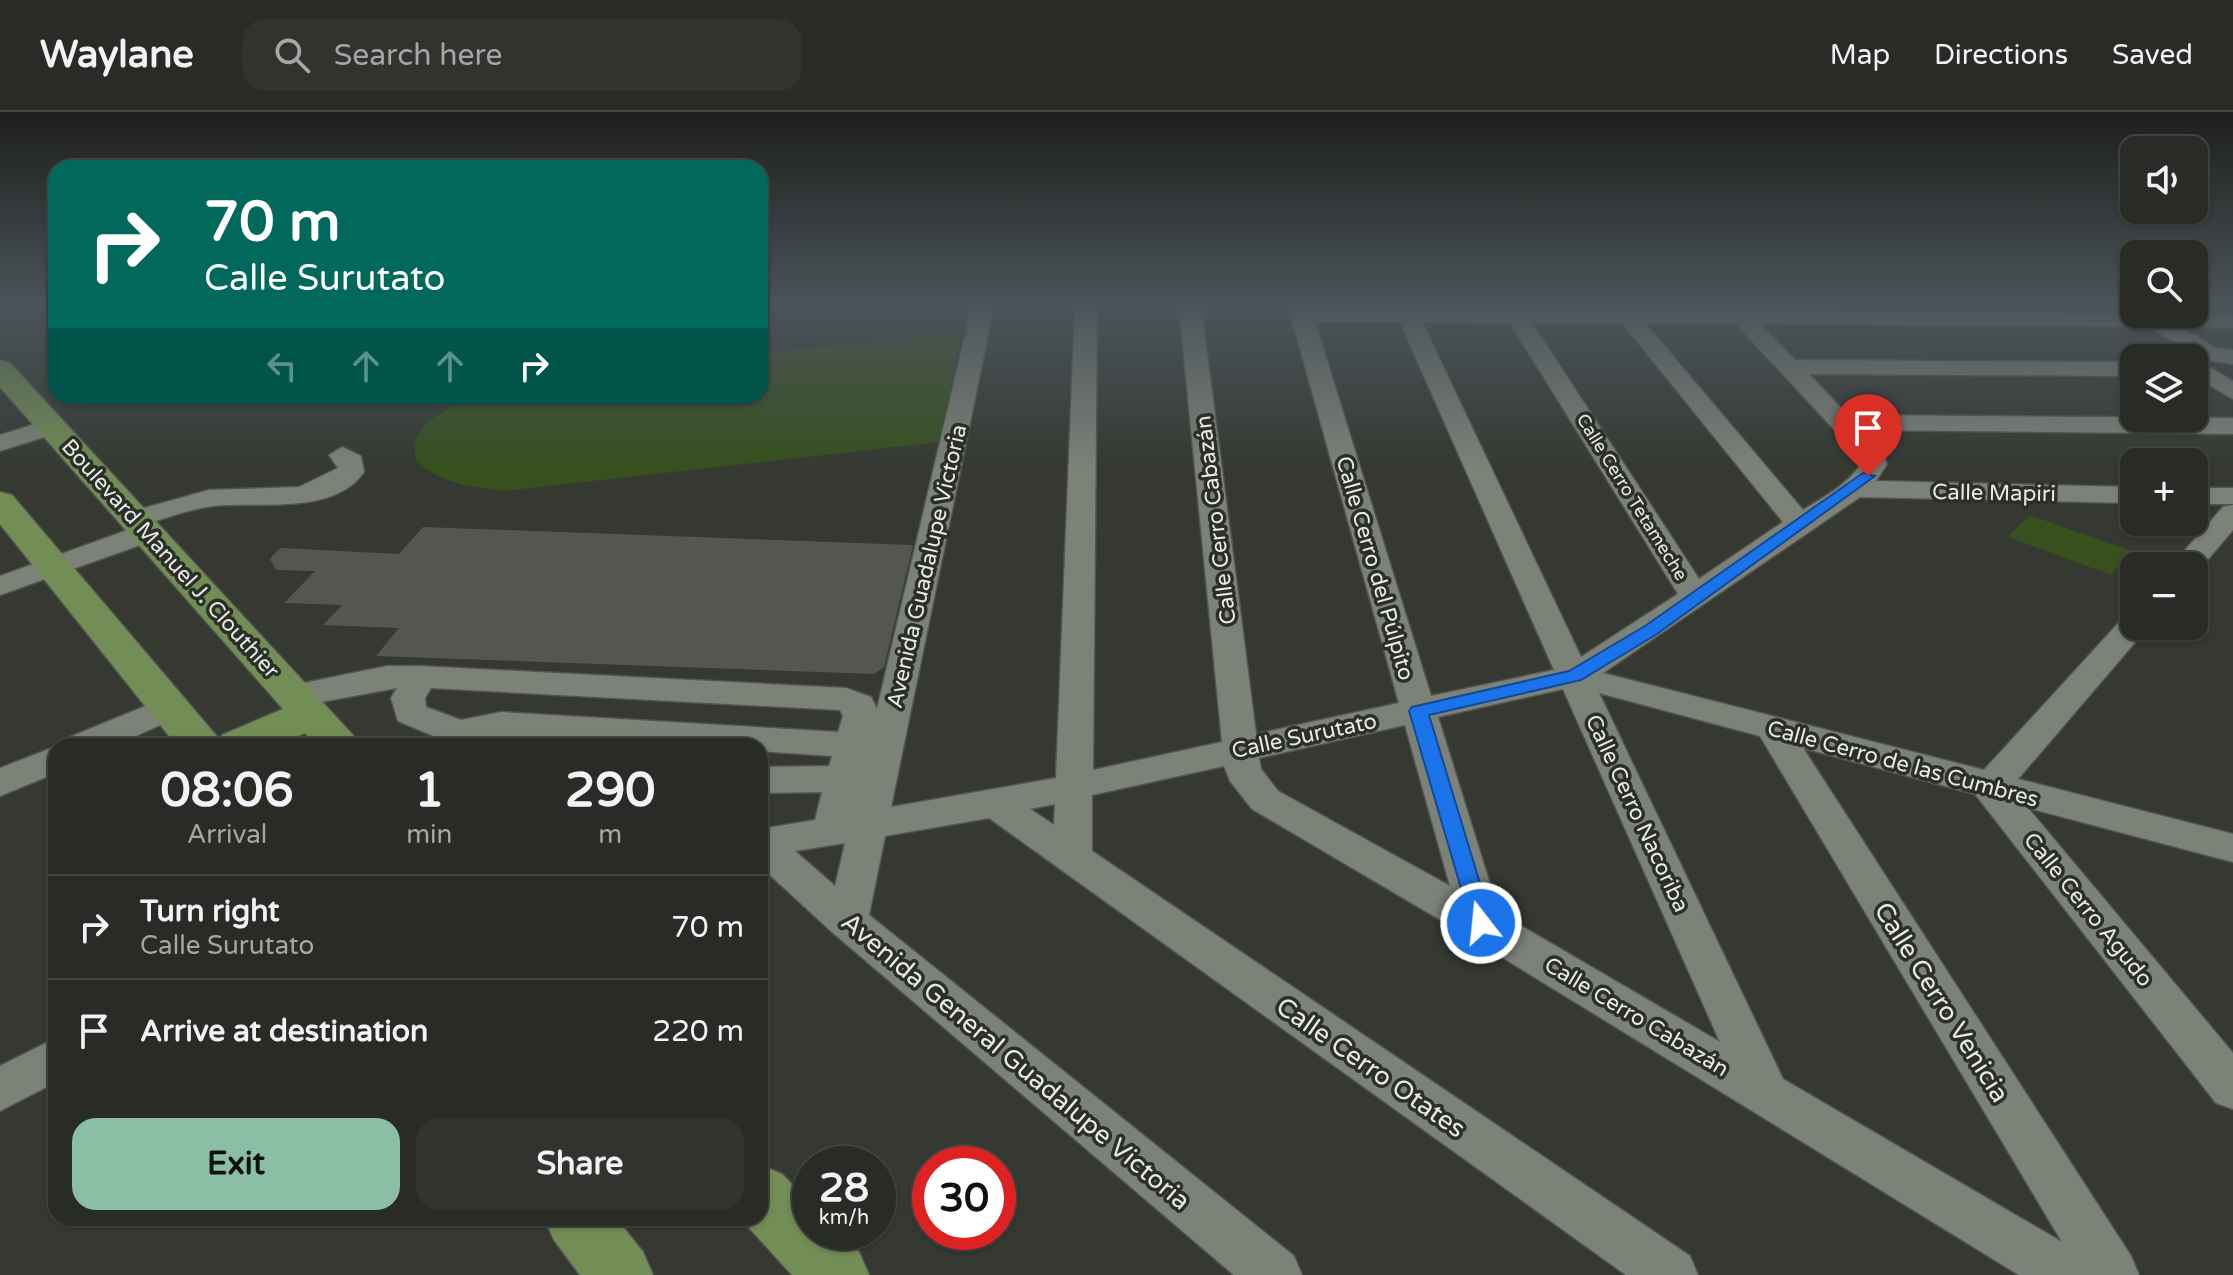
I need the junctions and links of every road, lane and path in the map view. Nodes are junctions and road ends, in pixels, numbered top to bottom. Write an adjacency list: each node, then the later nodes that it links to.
1 (969, 360): 54 (street, Avenida Guadalupe Victoria)
2 (1085, 360): 51 (street)
3 (1196, 360): 45 (street, Calle Cerro Cabazán)
4 (1315, 360): 36 (street, Calle Cerro del Púlpito)
5 (1428, 360): 32 (street, Calle Cerro Nacoriba)
6 (1545, 360): 30 (street, Calle Cerro Tetameche)
7 (1664, 360): 25 (street)
8 (1785, 360): 9 (street, Calle Surutato)
9 (1791, 367): 11 (street); 14 (street, Calle Surutato)
10 (0, 369): 15 (main road, Boulevard Manuel J. Clouthier)
11 (2120, 369)
12 (2208, 376): 13 (street)
13 (2233, 392)
14 (1843, 422): 16 (street); 19 (street, Calle Surutato)
15 (54, 426): 17 (street); 26 (main road, Boulevard Manuel J. Clouthier)
16 (2233, 426)
17 (0, 443)
18 (342, 455): 26 (street)
19 (1854, 489): 20 (street, Calle Mapiri); 25 (street, Calle Surutato)
20 (2120, 495)
21 (2208, 496): 22 (street)
22 (2233, 496)
23 (0, 502): 28 (main road)
24 (2233, 513): 27 (street)
25 (1799, 523): 30 (street, Calle Surutato)
26 (142, 526): 28 (street); 34 (main road, Boulevard Manuel J. Clouthier)
27 (2198, 552)
28 (54, 567): 29 (street); 35 (main road)
29 (0, 586)
30 (1695, 596): 32 (street, Calle Surutato)
31 (2121, 640): 52 (street)
32 (1574, 676): 36 (street, Calle Surutato); 37 (street, Calle Cerro de las Cumbres); 64 (street, Calle Cerro Nacoriba)
33 (420, 677): 34 (street); 42 (street); 48 (street)
34 (302, 705): 40 (main road); 41 (main road, Boulevard Manuel J. Clouthier)
35 (170, 707): 38 (street); 39 (main road)
36 (1418, 711): 45 (street, Calle Surutato); 60 (street, Calle Cerro del Púlpito)
37 (1773, 729): 52 (street, Calle Cerro de las Cumbres); 72 (street, Calle Cerro Venicia)
38 (101, 738)
39 (195, 738)
40 (250, 738)
41 (333, 738)
42 (456, 738)
43 (462, 738): 44 (street)
44 (629, 738)
45 (1241, 748): 51 (street, Calle Surutato); 60 (street, Calle Cerro Cabazán)
46 (768, 753): 48 (street)
47 (48, 762): 50 (street)
48 (849, 762): 49 (street); 54 (street)
49 (768, 778)
50 (0, 783)
51 (1073, 787): 53 (street, Calle Surutato); 58 (street)
52 (1990, 787): 56 (street, Calle Cerro de las Cumbres); 62 (street, Calle Cerro Agudo)
53 (995, 804): 54 (street, Calle Surutato); 58 (street, Calle Cerro Otates)
54 (850, 829): 55 (street, Calle Surutato); 59 (street)
55 (768, 842)
56 (2233, 848)
57 (768, 850): 59 (street, Avenida General Guadalupe Victoria)
58 (1072, 859): 70 (street, Calle Cerro Otates)
59 (847, 921): 69 (street, Avenida General Guadalupe Victoria)
60 (1481, 923): 64 (street, Calle Cerro Cabazán)
61 (48, 1063): 63 (street)
62 (2233, 1088)
63 (0, 1090)
64 (1766, 1093): 71 (street, Calle Cerro Cabazán)
65 (768, 1203): 68 (main road)
66 (582, 1226): 67 (main road)
67 (620, 1275)
68 (836, 1275)
69 (1275, 1275)
70 (1671, 1275)
71 (2068, 1275)
72 (2112, 1275)

